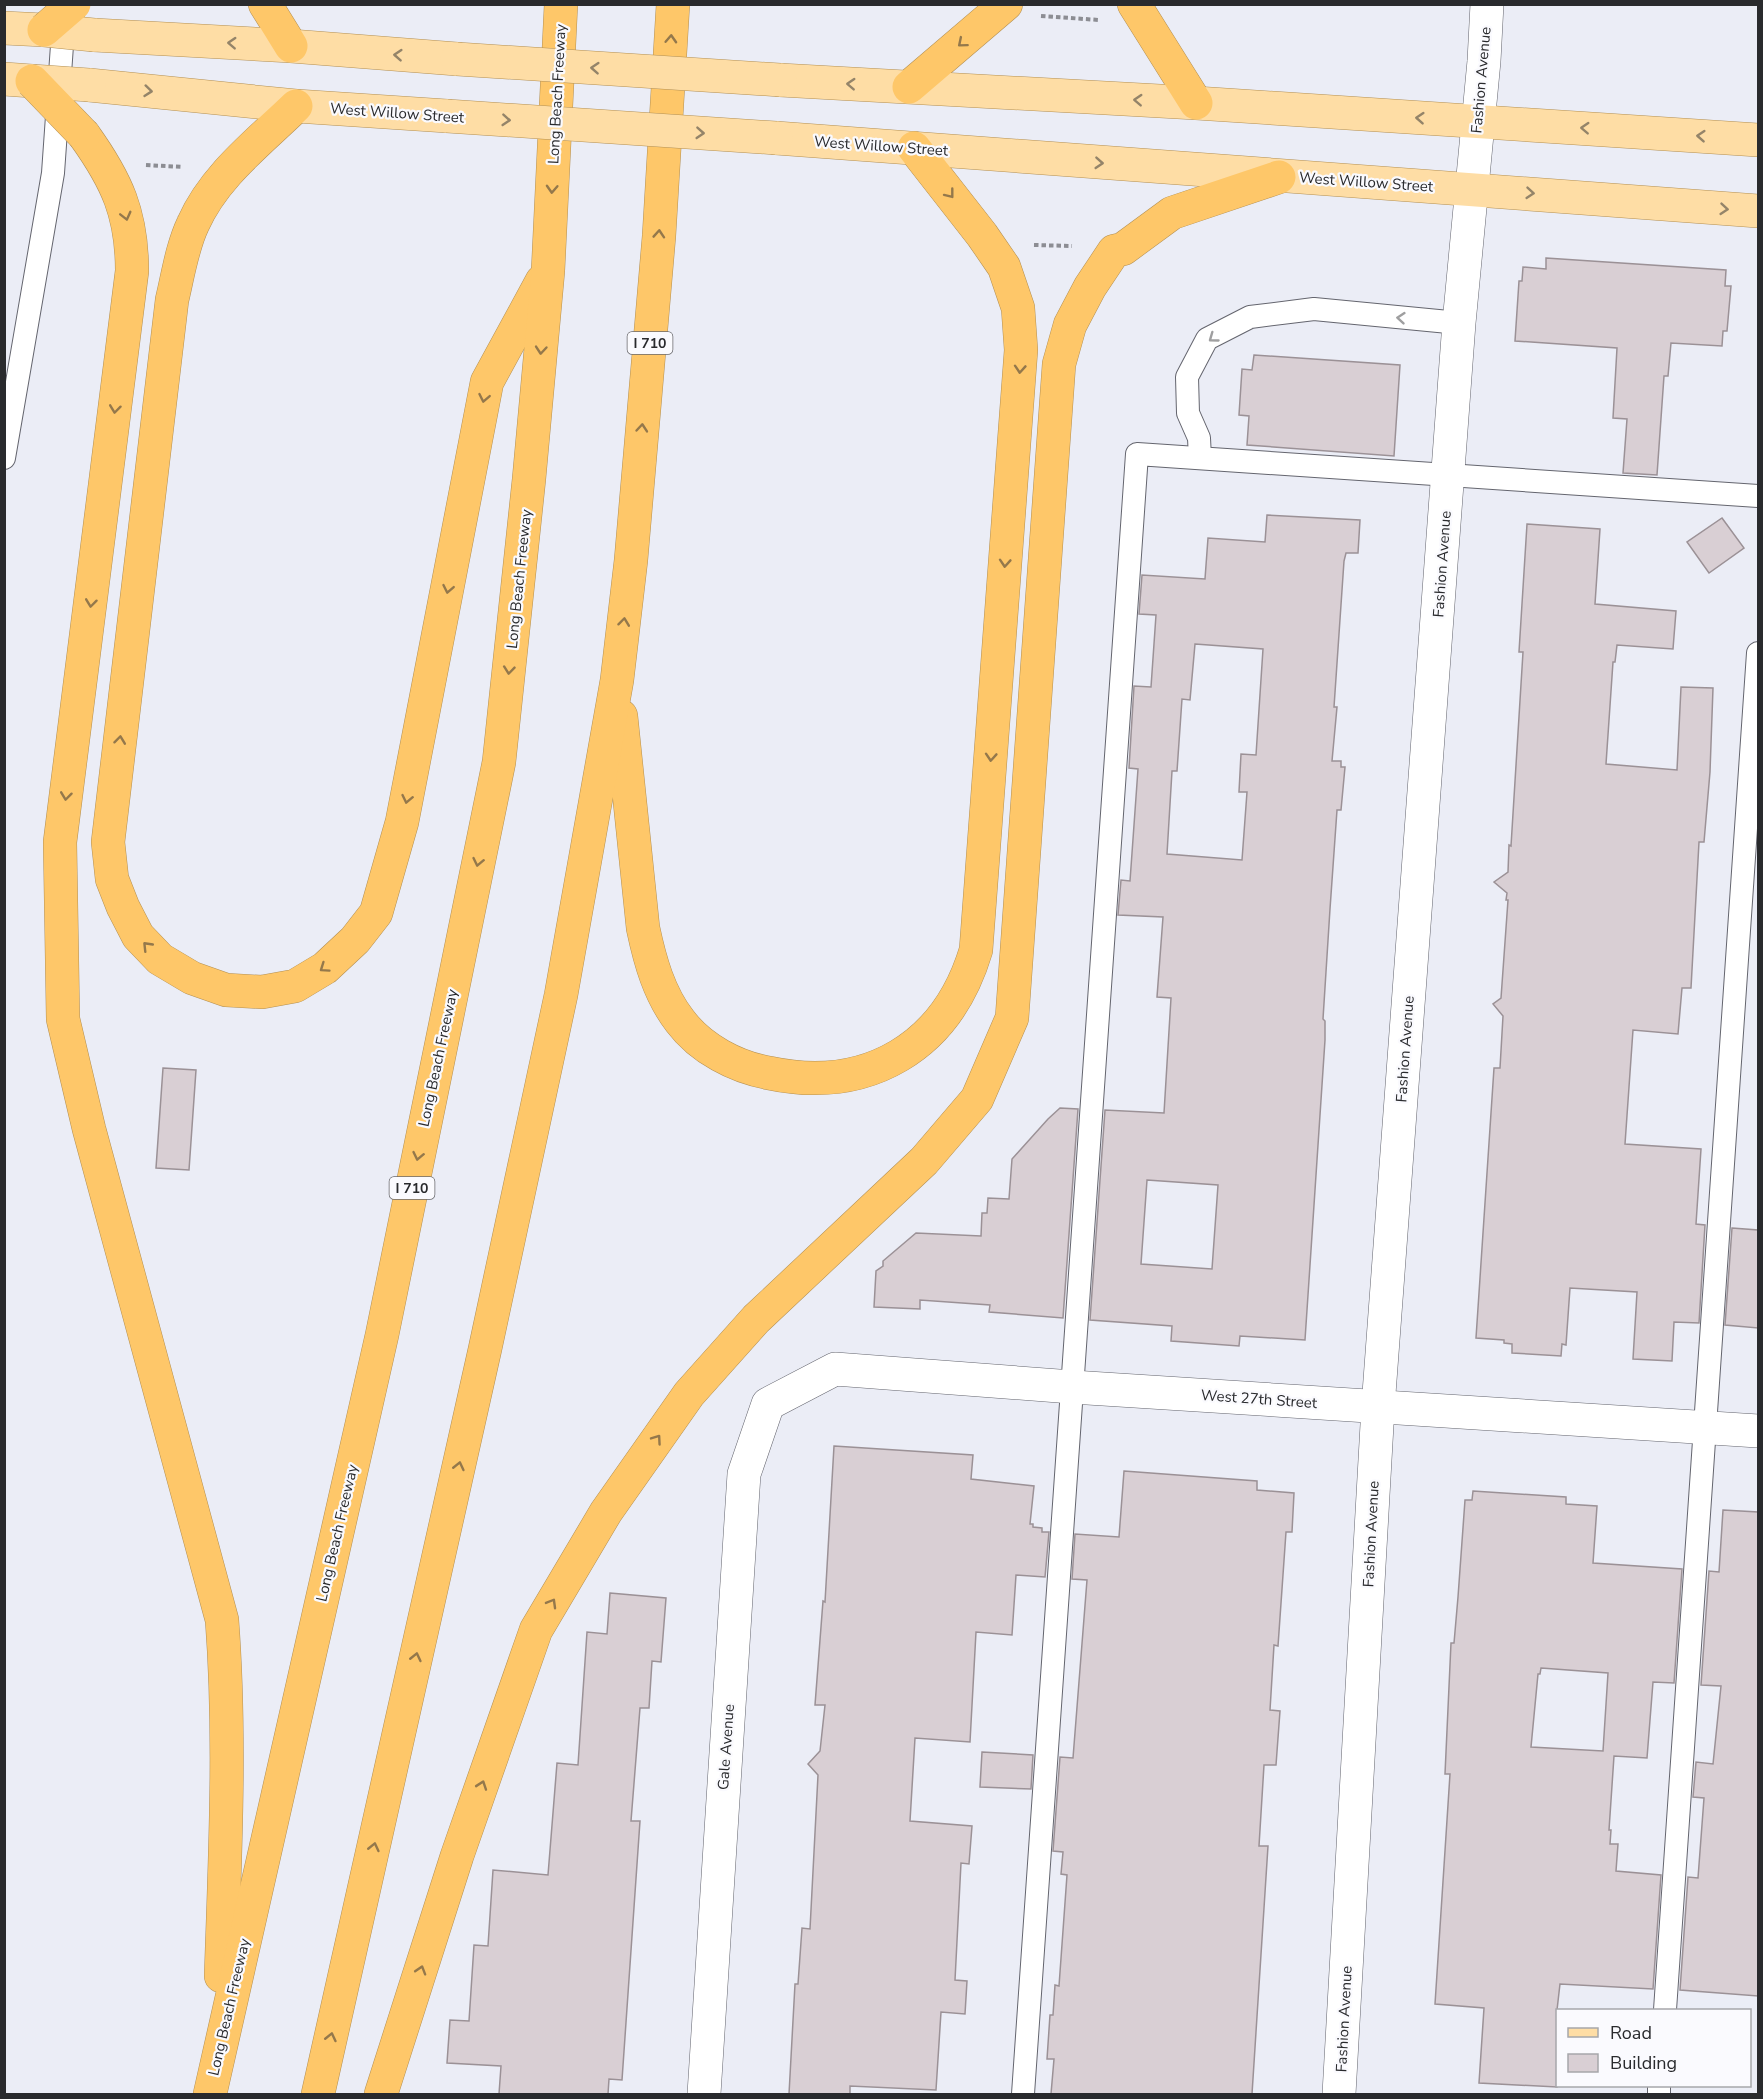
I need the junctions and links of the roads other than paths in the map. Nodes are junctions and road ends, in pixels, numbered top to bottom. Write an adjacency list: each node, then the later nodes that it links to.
1 (64, 4): 24 (lane)
2 (74, 4): 10 (highway, bridge)
3 (265, 4): 11 (highway)
4 (561, 4): 22 (highway, Long Beach Freeway / I 710, one-way to 22)
5 (673, 4): 29 (highway, I 710, one-way to 5)
6 (1006, 4): 13 (highway, one-way to 13)
7 (1487, 4): 16 (street, Fashion Avenue)
8 (1120, 12): 14 (highway)
9 (4, 28): 10 (main road)
10 (44, 30): 11 (main road, one-way to 10, bridge)
11 (291, 46): 13 (main road, one-way to 11, bridge)
12 (18, 80): 15 (main road, West Willow Street, one-way to 15, bridge); 36 (highway, one-way to 36, bridge)
13 (909, 87): 14 (main road, one-way to 13)
14 (1196, 103): 16 (main road, one-way to 14)
15 (296, 106): 18 (main road, West Willow Street, one-way to 18, bridge); 22 (highway, one-way to 15)
16 (1478, 122): 17 (main road, one-way to 16); 20 (street, Fashion Avenue)
17 (1758, 140)
18 (914, 148): 19 (main road, West Willow Street, one-way to 19); 29 (highway, one-way to 29)
19 (1279, 177): 20 (main road, West Willow Street); 39 (highway, one-way to 19)
20 (1472, 189): 21 (main road, West Willow Street, one-way to 21); 23 (street, Fashion Avenue)
21 (1758, 211)
22 (548, 271): 36 (highway, Long Beach Freeway / I 710, one-way to 36)
23 (1459, 323): 25 (lane, one-way to 25); 26 (street, Fashion Avenue)
24 (4, 458)
25 (1200, 458): 26 (lane); 30 (lane)
26 (1449, 475): 27 (lane); 32 (street, Fashion Avenue)
27 (1758, 496)
28 (1758, 653): 33 (lane)
29 (617, 680): 38 (highway, I 710, one-way to 29)
30 (1072, 1387): 31 (street, West 27th Street); 32 (street, West 27th Street); 41 (lane)
31 (768, 1404): 40 (street, Gale Avenue)
32 (1378, 1407): 33 (street, West 27th Street); 42 (street, Fashion Avenue)
33 (1705, 1428): 34 (street, West 27th Street); 35 (lane)
34 (1758, 1431)
35 (1665, 2009)
36 (219, 2053): 37 (highway, Long Beach Freeway / I 710)
37 (210, 2094)
38 (318, 2094)
39 (381, 2094)
40 (704, 2094)
41 (1023, 2094)
42 (1339, 2094)

